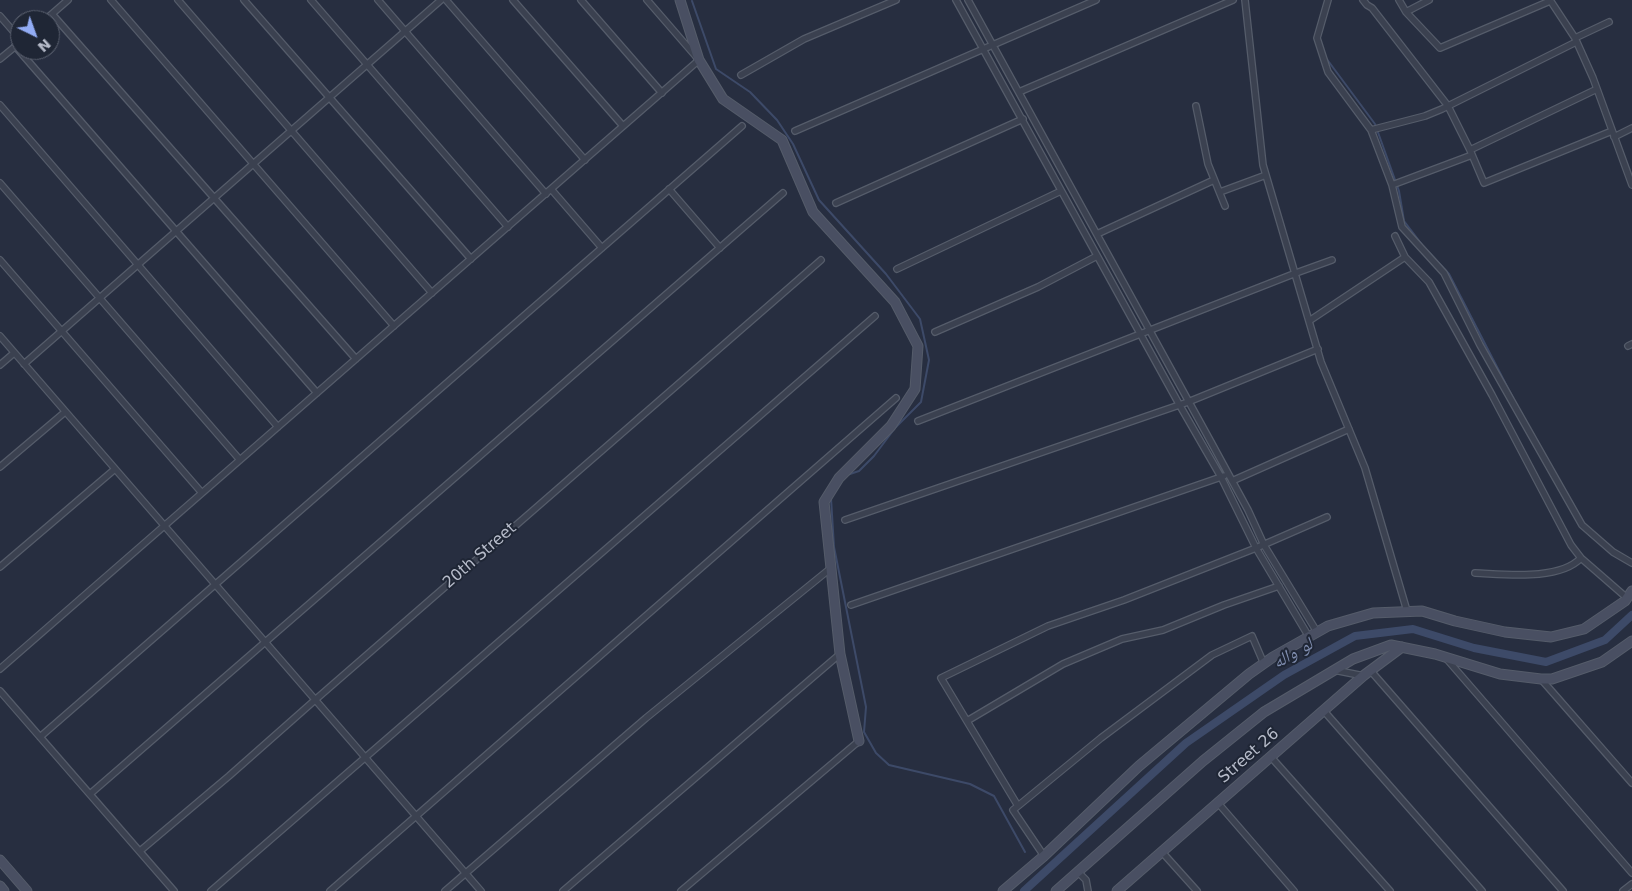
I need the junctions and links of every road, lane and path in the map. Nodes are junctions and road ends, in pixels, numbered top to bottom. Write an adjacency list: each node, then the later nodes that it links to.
1 (68, 0): 24 (street)
2 (111, 0): 57 (street)
3 (178, 0): 52 (street)
4 (244, 0): 43 (street)
5 (311, 0): 38 (street)
6 (378, 0): 30 (street)
7 (441, 0): 30 (street)
8 (446, 0): 56 (street)
9 (513, 0): 48 (street)
10 (581, 0): 42 (street)
11 (647, 0): 37 (street)
12 (680, 0): 37 (street)
13 (896, 0): 39 (street)
14 (956, 0): 33 (street)
15 (968, 0): 32 (street)
16 (1096, 0): 32 (street)
17 (1233, 0): 41 (street)
18 (1245, 0): 58 (street)
19 (1328, 0): 51 (street)
20 (1364, 0): 46 (street)
21 (1399, 0): 25 (street)
22 (1429, 0): 25 (street)
23 (1550, 1): 25 (street); 31 (street)
24 (57, 10)
25 (1406, 12)
26 (0, 16): 29 (street)
27 (1609, 22): 31 (street)
28 (60, 23): 69 (street)
29 (10, 30)
30 (405, 32): 38 (street); 68 (street)
31 (1576, 40): 40 (street); 46 (street)
32 (993, 45): 33 (street); 41 (street)
33 (983, 49): 47 (street); 53 (street)
34 (10, 50): 35 (street)
35 (0, 59)
36 (33, 60): 73 (street)
37 (699, 60): 42 (street); 124 (street)
38 (367, 65): 43 (street); 72 (street)
39 (741, 75)
40 (1597, 88): 54 (street); 55 (street)
41 (1018, 92): 74 (street)
42 (662, 93): 48 (street)
43 (330, 97): 52 (street); 80 (street)
44 (0, 105): 84 (street)
45 (1196, 106): 59 (street)
46 (1448, 106): 51 (street); 55 (street)
47 (1023, 119): 65 (street); 70 (street)
48 (623, 126): 56 (street)
49 (742, 126): 64 (street)
50 (1632, 128): 54 (street)
51 (1371, 130): 61 (street)
52 (291, 131): 57 (street); 87 (street)
53 (795, 131)
54 (1613, 134): 55 (street); 62 (street)
55 (1471, 152): 61 (street)
56 (585, 160): 63 (street)
57 (253, 164): 69 (street); 91 (street)
58 (1266, 175): 66 (street); 86 (street)
59 (1214, 180): 66 (street); 74 (street)
60 (0, 183): 88 (street)
61 (1392, 185): 122 (street)
62 (1632, 186)
63 (551, 189): 68 (street); 76 (street)
64 (669, 189): 76 (street); 77 (street)
65 (1061, 191): 78 (street); 85 (street)
66 (1220, 192): 71 (street)
67 (783, 193): 77 (street)
68 (546, 194): 72 (street)
69 (214, 198): 73 (street); 99 (street)
70 (836, 203)
71 (1225, 206)
72 (508, 227): 80 (street)
73 (176, 231): 84 (street); 102 (street)
74 (1097, 234): 92 (street)
75 (1395, 236): 79 (street)
76 (602, 248): 126 (street)
77 (720, 248): 133 (street)
78 (1097, 256): 94 (street); 95 (street)
79 (1405, 257): 90 (street); 121 (street)
80 (471, 259): 87 (street)
81 (0, 260): 93 (street)
82 (821, 260): 143 (street, 20th Street)
83 (1332, 260): 86 (street)
84 (138, 264): 88 (street); 108 (street)
85 (898, 269)
86 (1296, 273): 90 (street); 92 (street)
87 (432, 293): 91 (street)
88 (100, 298): 93 (street); 110 (street)
89 (875, 316): 149 (street)
90 (1310, 321): 97 (street)
91 (394, 326): 99 (street)
92 (1149, 330): 95 (street); 104 (street)
93 (61, 331): 100 (street); 115 (street)
94 (936, 332)
95 (1141, 334): 105 (street); 107 (street)
96 (0, 336): 98 (street)
97 (1318, 349): 104 (street); 109 (street)
98 (14, 353): 100 (street); 101 (street)
99 (356, 359): 102 (street)
100 (24, 364): 106 (street)
101 (0, 365)
102 (317, 393): 108 (street)
103 (896, 398): 154 (street)
104 (1188, 402): 105 (street); 114 (street)
105 (1179, 404): 113 (street); 117 (street)
106 (65, 412): 111 (street); 112 (street)
107 (918, 422)
108 (278, 427): 110 (street)
109 (1349, 429): 114 (street); 130 (street)
110 (240, 460): 115 (street)
111 (0, 468)
112 (115, 469): 118 (street); 123 (street)
113 (1221, 477): 114 (street); 120 (street); 129 (street)
114 (1230, 478): 119 (street)
115 (202, 493): 118 (street)
116 (1327, 517): 119 (street)
117 (845, 520)
118 (164, 526): 126 (street); 138 (street)
119 (1264, 545): 120 (street); 131 (street)
120 (1256, 548): 127 (street); 145 (street)
121 (1581, 558): 125 (street); 128 (street)
122 (1632, 563)
123 (0, 567)
124 (831, 568): 135 (street); 160 (street)
125 (1474, 573)
126 (215, 585): 133 (street); 146 (street)
127 (1279, 586): 131 (street); 145 (street)
128 (1630, 594): 130 (street)
129 (851, 605)
130 (1408, 611): 131 (street)
131 (1313, 634): 137 (street)
132 (1632, 641): 141 (street)
133 (265, 642): 143 (street); 151 (street)
134 (1402, 647): 136 (street); 139 (street); 140 (street, Street 26)
135 (840, 654): 147 (street); 171 (street)
136 (1444, 656): 141 (street); 161 (street)
137 (1264, 664): 153 (street); 157 (street)
138 (0, 670)
139 (1334, 670): 140 (street); 159 (street)
140 (1370, 674): 144 (street, Street 26); 181 (street)
141 (1541, 679): 150 (street)
142 (0, 691): 146 (street)
143 (314, 700): 149 (street); 155 (street, 20th Street)
144 (1324, 710): 148 (street, Street 26); 180 (street)
145 (967, 721): 153 (street)
146 (40, 737): 151 (street)
147 (859, 741): 172 (street)
148 (1271, 757): 152 (street, Street 26); 179 (street)
149 (365, 758): 154 (street); 167 (street)
150 (1632, 783)
151 (90, 794): 155 (street)
152 (1218, 803): 156 (street, Street 26); 178 (street)
153 (1018, 806): 157 (street)
154 (415, 815): 160 (street); 168 (street)
155 (140, 851): 166 (street)
156 (1162, 852): 176 (street, Street 26); 177 (street)
157 (1044, 856): 173 (street)
158 (0, 860): 165 (street)
159 (1078, 872): 174 (street); 175 (street)
160 (466, 873): 169 (street); 170 (street)
161 (1632, 873)
162 (1632, 884): 182 (street)
163 (0, 886): 164 (street)
164 (4, 891)
165 (27, 891)
166 (174, 891)
167 (211, 891)
168 (330, 891)
169 (445, 891)
170 (481, 891)
171 (563, 891)
172 (681, 891)
173 (1003, 891)
174 (1056, 891)
175 (1088, 891)
176 (1117, 891)
177 (1197, 891)
178 (1294, 891)
179 (1390, 891)
180 (1482, 891)
181 (1563, 891)
182 (1624, 891)

